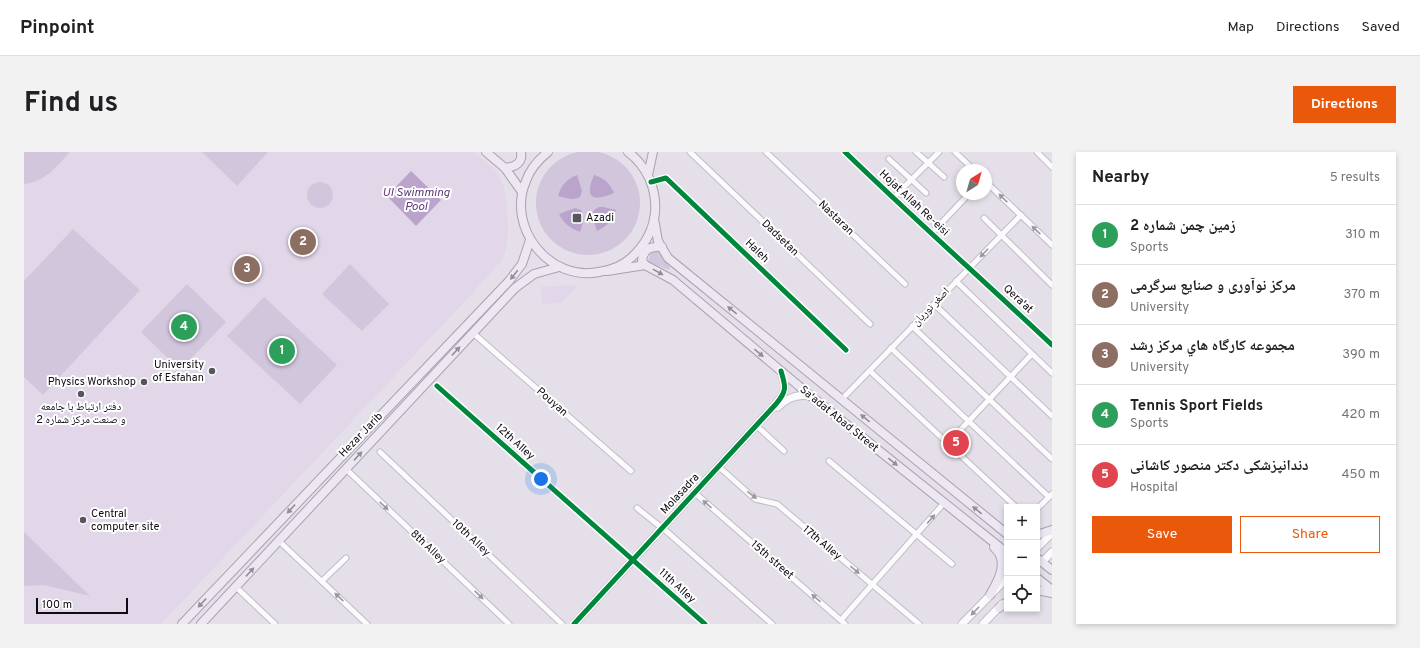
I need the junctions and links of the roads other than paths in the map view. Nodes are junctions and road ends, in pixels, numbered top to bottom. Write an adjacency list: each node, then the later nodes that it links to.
1 (486, 152): 19 (main road)
2 (522, 152): 19 (main road)
3 (548, 152): 24 (main road)
4 (628, 152): 21 (main road)
5 (653, 152): 21 (main road)
6 (690, 152): 44 (street, Dadsetan)
7 (766, 152): 41 (street, Nastaran)
8 (845, 152): 14 (street, Hojat Allah Re-eisi)
9 (854, 152): 14 (street)
10 (916, 152): 16 (street)
11 (939, 152): 16 (street)
12 (955, 152): 17 (street)
13 (1037, 152): 18 (street)
14 (850, 156): 26 (street, Hojat Allah Re-eisi)
15 (889, 158): 22 (street)
16 (928, 163): 20 (street); 22 (street)
17 (968, 164)
18 (1052, 167)
19 (505, 168): 24 (main road)
20 (944, 177)
21 (649, 179): 30 (main road); 49 (street, Haleh)
22 (912, 179): 25 (street); 26 (street)
23 (992, 188): 28 (street, one-way to 23)
24 (522, 192): 33 (main road)
25 (926, 193)
26 (892, 198): 31 (street, Hojat Allah Re-eisi)
27 (963, 200): 31 (street)
28 (1021, 215): 32 (street, اصغر نوریان); 34 (street, one-way to 28)
29 (984, 218): 32 (street)
30 (654, 219): 35 (main road, Sa'adat Abad Street); 39 (main road)
31 (932, 234): 38 (street, Hojat Allah Re-eisi)
32 (1001, 235): 38 (street, اصغر نوریان, one-way to 38); 42 (street)
33 (530, 240): 37 (main road); 51 (main road, Hezar Jarib, one-way to 51)
34 (1052, 245)
35 (662, 247): 36 (main road); 59 (main road, Sa'adat Abad Street, one-way to 35)
36 (645, 265): 39 (main road); 53 (main road, Sa'adat Abad Street, one-way to 53)
37 (559, 266): 39 (main road); 46 (main road, Hezar Jarib)
38 (970, 267): 40 (street, اصغر نوریان); 47 (street, Qera'at)
39 (607, 271)
40 (956, 281): 43 (street, اصغر نوریان); 50 (street)
41 (905, 284)
42 (1052, 285)
43 (934, 304): 45 (street, اصغر نوریان); 56 (street)
44 (870, 324)
45 (912, 326): 48 (street, اصغر نوریان); 60 (street)
46 (473, 333): 52 (main road, Hezar Jarib, one-way to 46); 71 (street, Pouyan)
47 (1052, 345)
48 (891, 348): 54 (street, اصغر نوریان); 62 (street)
49 (846, 350)
50 (1032, 354): 55 (street); 56 (street)
51 (434, 358): 52 (main road); 85 (main road, Hezar Jarib, one-way to 85)
52 (443, 365): 70 (main road, Hezar Jarib, one-way to 52)
53 (781, 371): 58 (main road, Sa'adat Abad Street); 69 (street, Molasadra)
54 (870, 371): 59 (street, اصغر نوریان); 64 (street)
55 (1052, 372)
56 (1010, 377): 60 (street); 61 (street)
57 (437, 386): 92 (street, 12th Alley)
58 (812, 397): 63 (street, Molasadra); 74 (main road, Sa'adat Abad Street, one-way to 74)
59 (842, 400): 78 (main road, Sa'adat Abad Street, one-way to 59)
60 (989, 400): 62 (street); 67 (street)
61 (1052, 416)
62 (968, 421): 64 (street); 73 (street)
63 (759, 428): 66 (street); 69 (street, Molasadra)
64 (948, 443): 75 (street)
65 (380, 452): 113 (street, 10th Alley)
66 (784, 452)
67 (1052, 459)
68 (829, 461): 83 (street)
69 (721, 468): 72 (street, Molasadra); 100 (street, 17th Alley, one-way to 100)
70 (346, 469): 87 (main road, Hezar Jarib); 112 (street, 8th Alley, one-way to 112)
71 (631, 471)
72 (696, 495): 80 (street, Molasadra); 107 (street, 15th street, one-way to 72)
73 (1050, 495): 76 (street)
74 (944, 503): 83 (street, one-way to 74); 84 (main road, Sa'adat Abad Street)
75 (1013, 504)
76 (1040, 506)
77 (637, 508): 80 (street)
78 (990, 520): 79 (main road); 81 (main road, Sa'adat Abad Street)
79 (1004, 528)
80 (664, 529): 92 (street, Molasadra); 117 (street)
81 (1004, 532)
82 (1052, 532): 86 (main road); 88 (street)
83 (917, 534): 94 (street); 100 (street)
84 (983, 534): 89 (main road, Sa'adat Abad Street); 104 (main road)
85 (266, 535): 87 (main road); 108 (main road, Hezar Jarib, one-way to 108)
86 (1040, 535)
87 (277, 543): 97 (street); 101 (main road, Hezar Jarib, one-way to 87)
88 (1040, 545)
89 (1004, 551)
90 (1052, 552): 93 (street)
91 (346, 558): 97 (street)
92 (634, 561): 114 (street, Molasadra); 115 (street, Molasadra); 116 (street, 11th Alley)
93 (1040, 562)
94 (952, 564)
95 (1040, 564): 96 (main road)
96 (1052, 570)
97 (322, 581): 111 (street, one-way to 97)
98 (1004, 581): 104 (street)
99 (1040, 581): 103 (main road)
100 (872, 585): 107 (street); 118 (street, 17th Alley)
101 (236, 587): 109 (main road, Hezar Jarib); 110 (street)
102 (1040, 590): 103 (main road)
103 (1052, 591)
104 (990, 595): 119 (street, one-way to 119)
105 (1004, 604): 106 (main road)
106 (999, 608): 120 (street)
107 (843, 622)
108 (182, 624)
109 (201, 624)
110 (275, 624)
111 (367, 624)
112 (509, 624)
113 (562, 624)
114 (574, 624)
115 (580, 624)
116 (704, 624)
117 (772, 624)
118 (919, 624)
119 (962, 624)
120 (983, 624)

